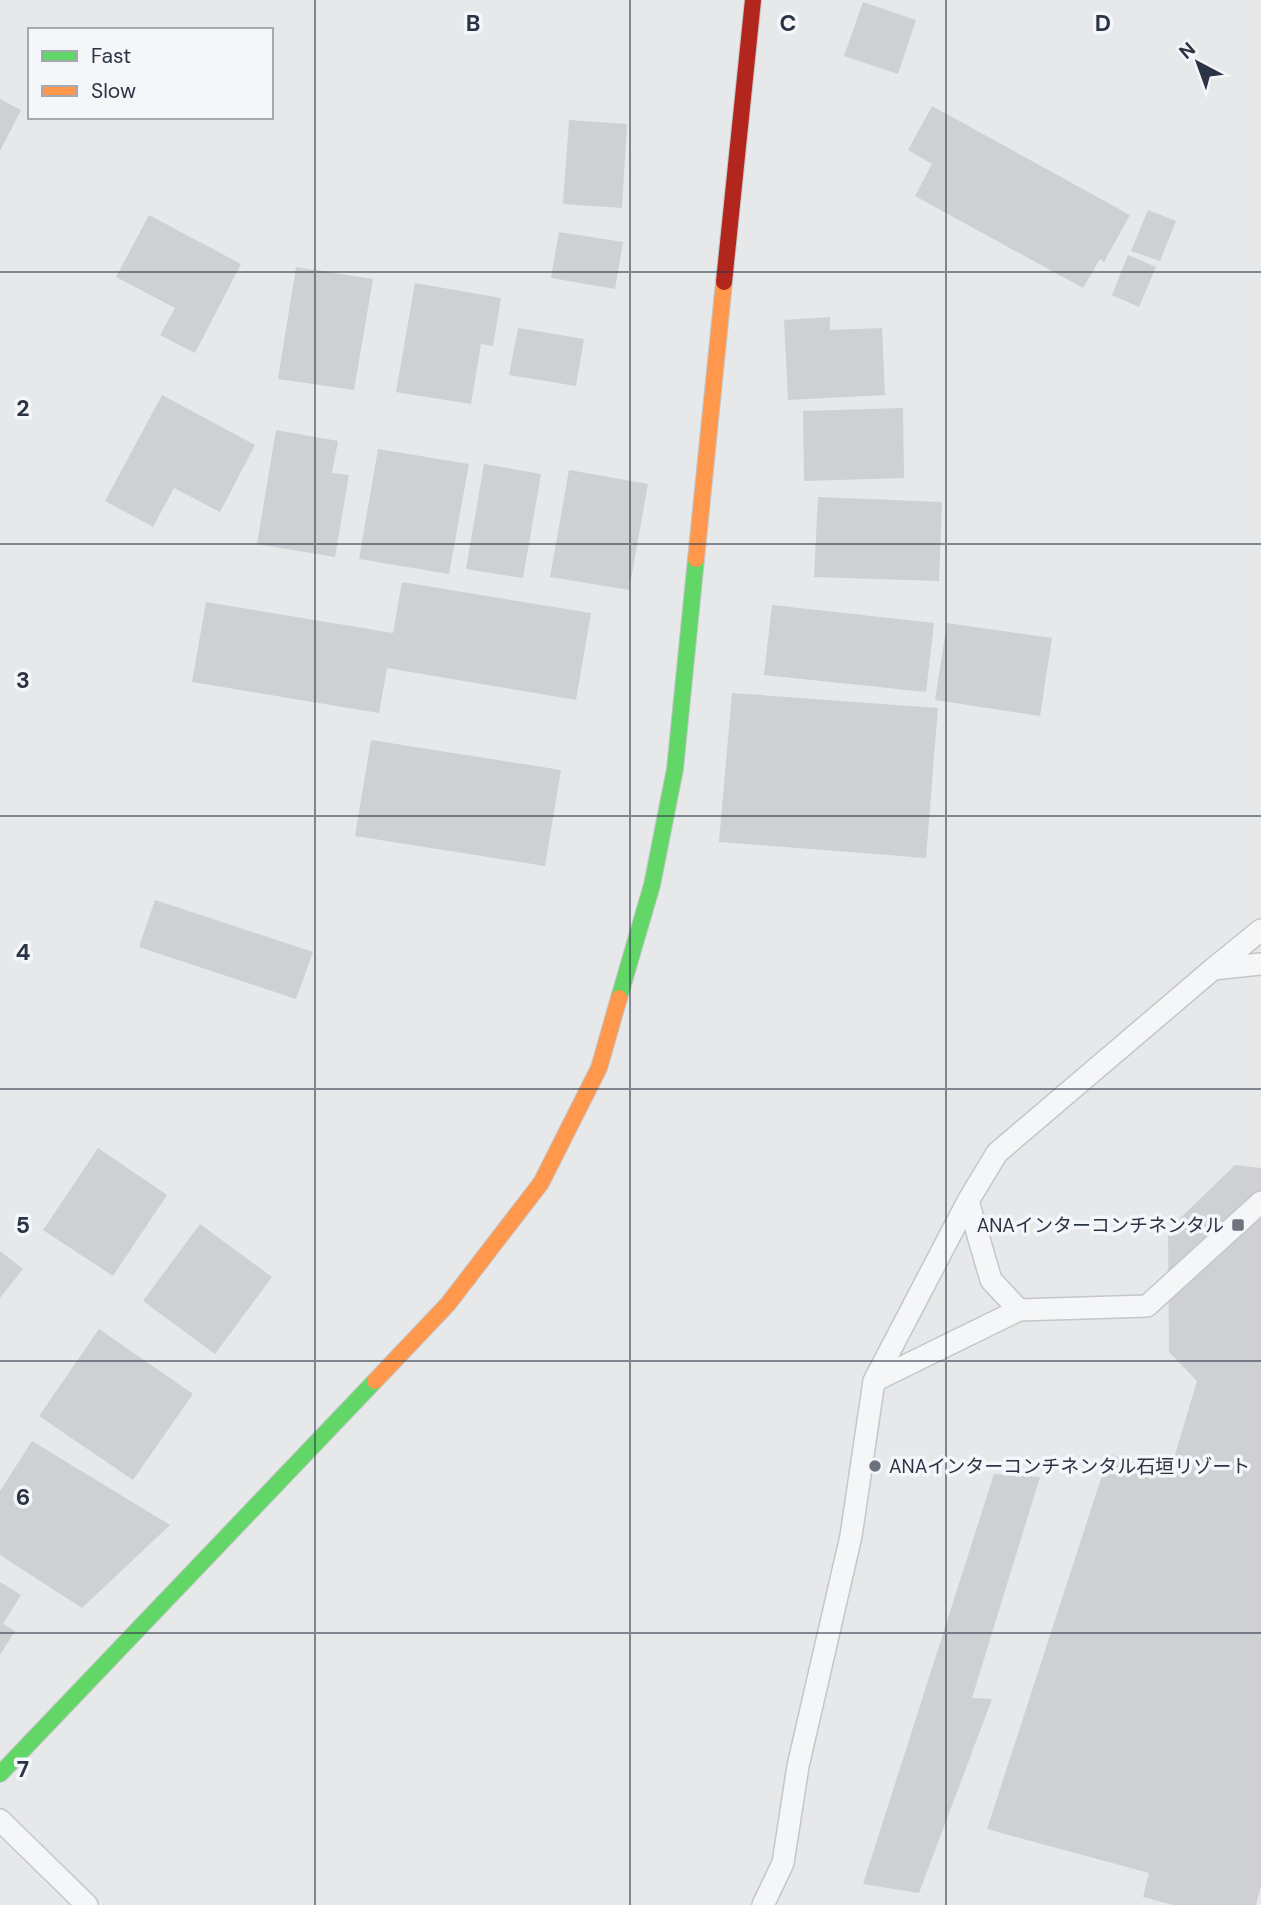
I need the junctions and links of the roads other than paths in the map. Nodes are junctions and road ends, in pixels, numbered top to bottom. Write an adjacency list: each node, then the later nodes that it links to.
1 (753, 0): 9 (street)
2 (1261, 930): 4 (lane)
3 (1261, 964): 4 (lane)
4 (1213, 969): 5 (lane)
5 (968, 1201): 7 (lane); 8 (lane)
6 (1261, 1202): 7 (lane)
7 (1019, 1310): 8 (lane)
8 (874, 1381): 12 (lane)
9 (0, 1774)
10 (0, 1820): 11 (lane)
11 (87, 1905)
12 (763, 1905)

